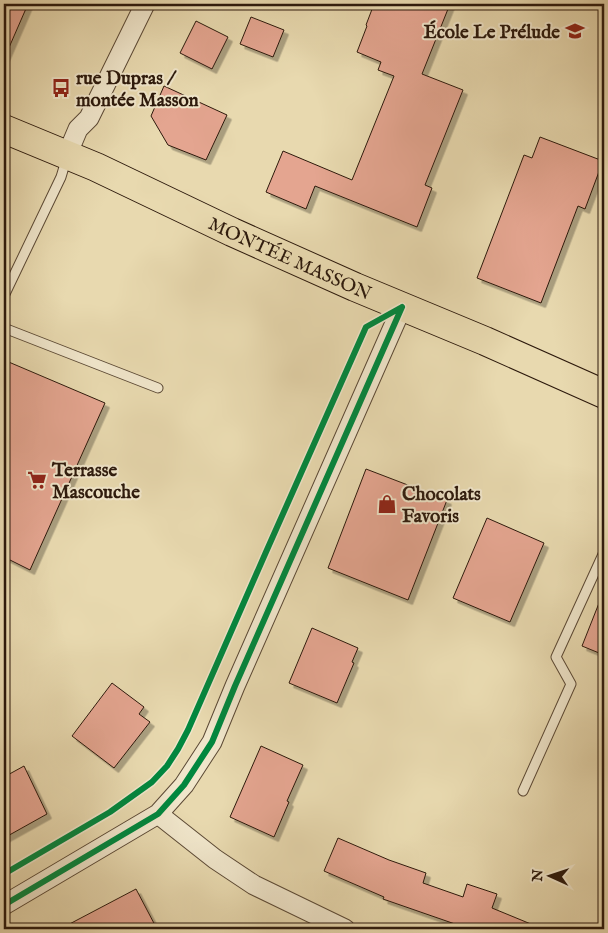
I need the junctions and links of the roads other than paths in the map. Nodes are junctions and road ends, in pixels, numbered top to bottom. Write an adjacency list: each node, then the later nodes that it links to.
1 (145, 4): 3 (street)
2 (4, 129): 3 (main road, MONTÉE MASSON)
3 (68, 155): 4 (lane); 5 (main road, MONTÉE MASSON)
4 (4, 296)
5 (402, 306): 8 (main road, MONTÉE MASSON); 11 (street)
6 (4, 328): 7 (lane)
7 (158, 388)
8 (604, 394)
9 (604, 552): 10 (lane)
10 (522, 791)
11 (158, 814): 12 (street); 13 (street)
12 (4, 905)
13 (345, 929)

